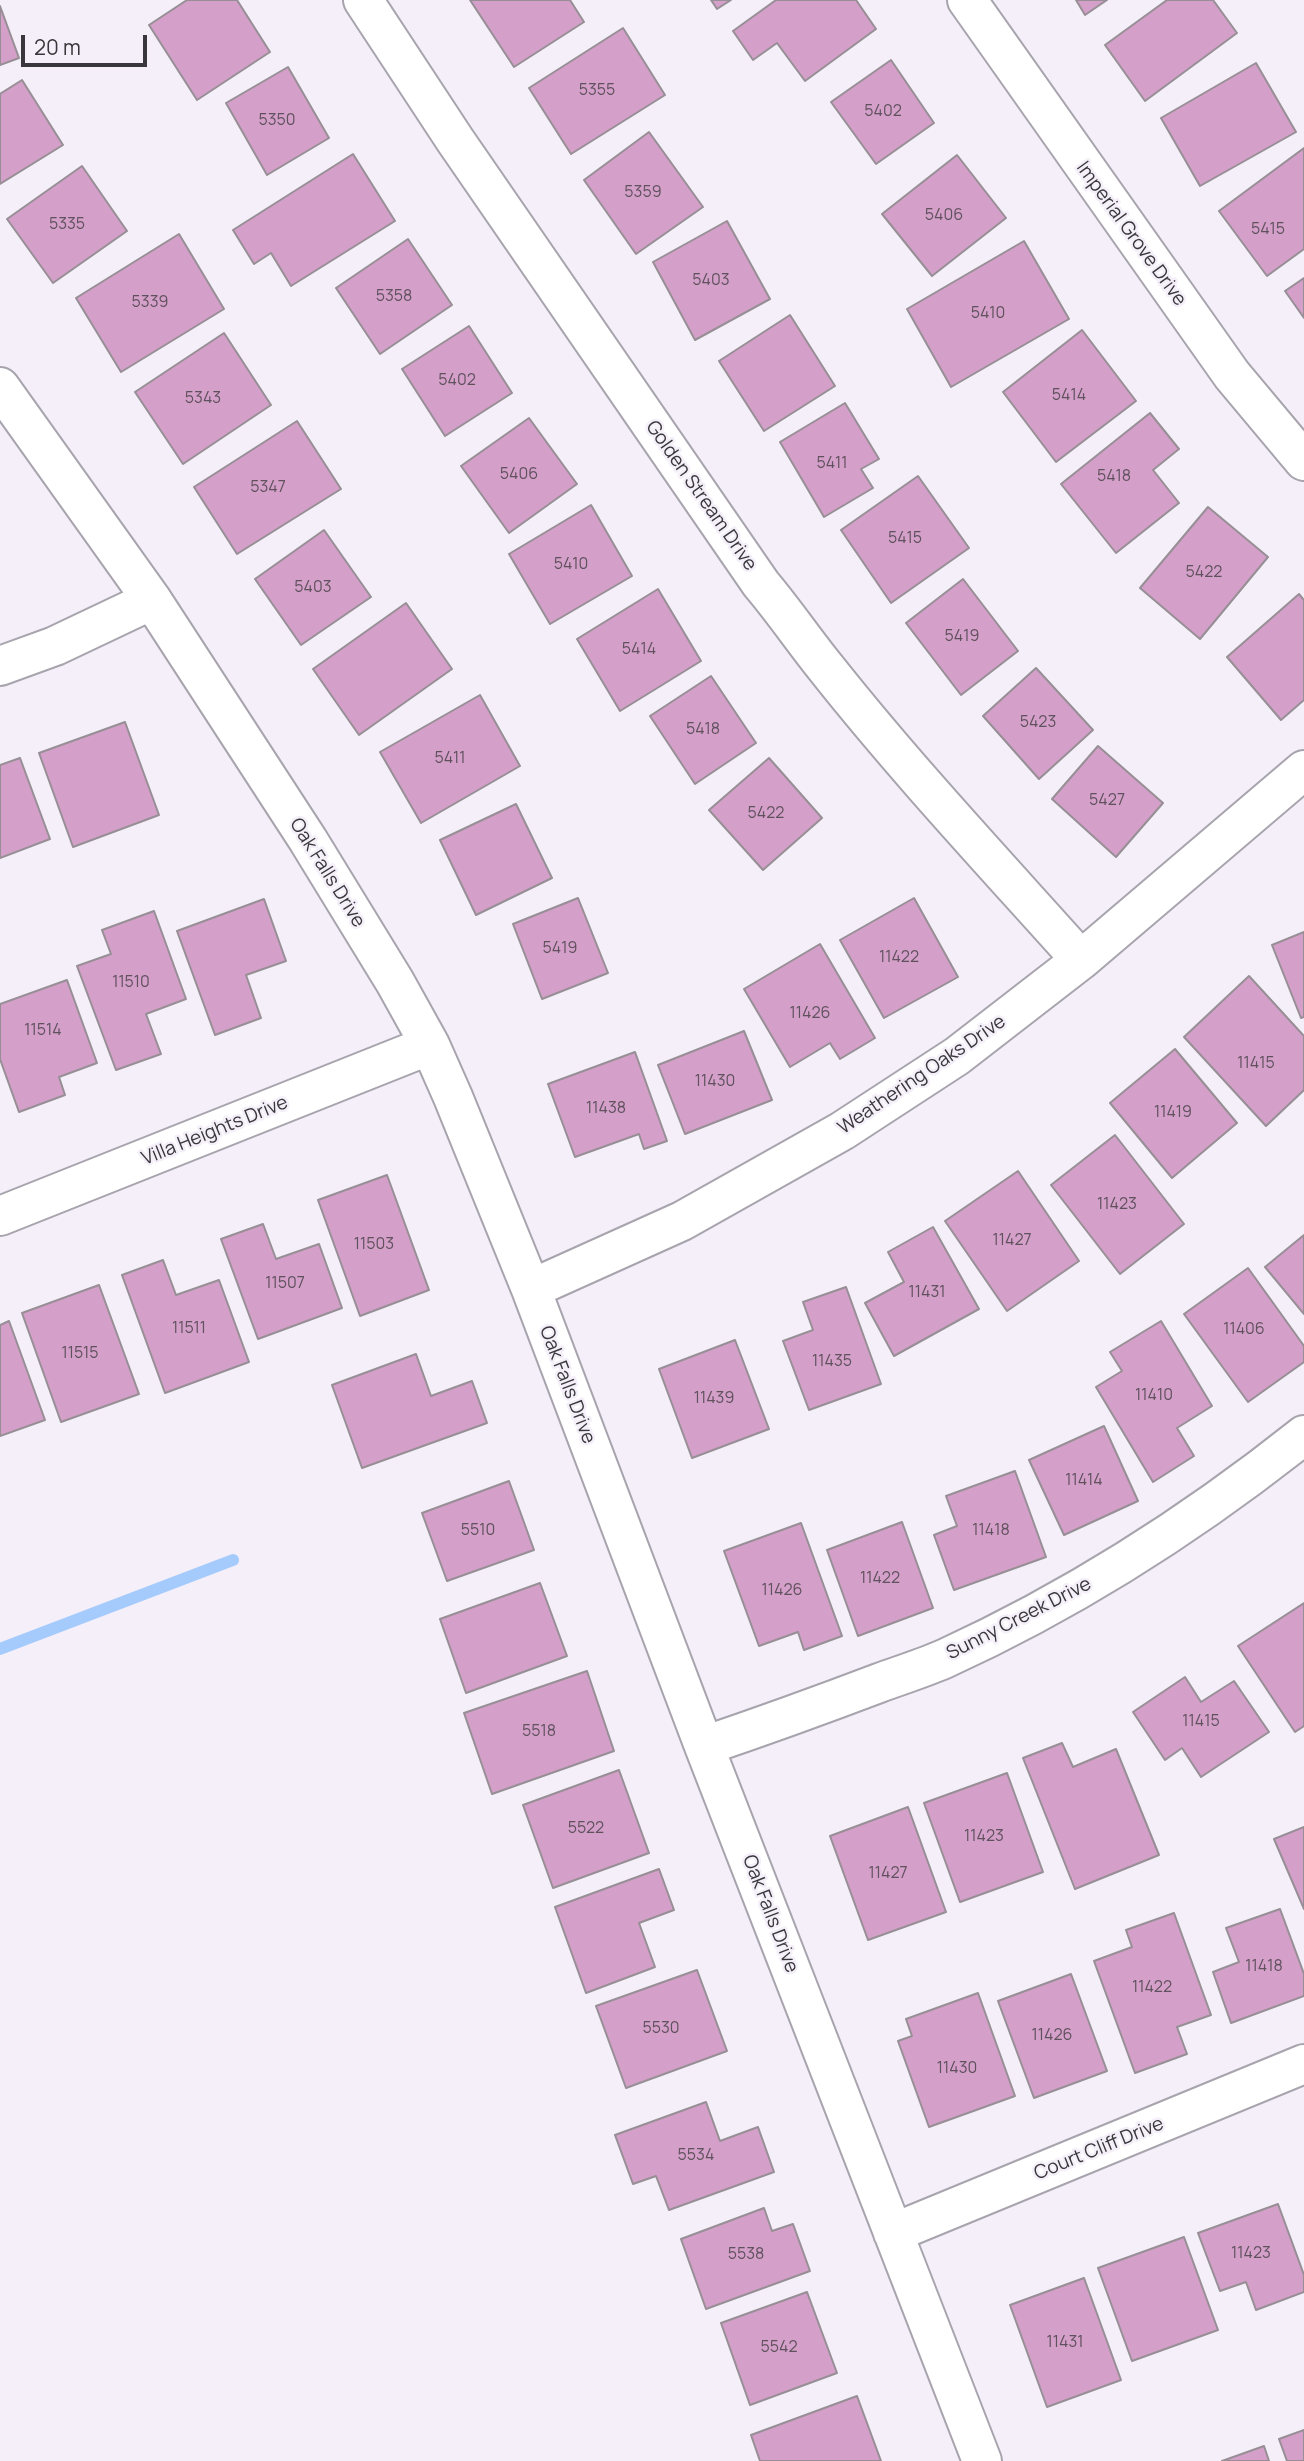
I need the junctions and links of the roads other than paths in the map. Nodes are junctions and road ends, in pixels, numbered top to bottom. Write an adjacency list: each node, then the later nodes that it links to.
1 (363, 0): 8 (street, Golden Stream Drive)
2 (967, 0): 4 (street, Imperial Grove Drive)
3 (0, 387): 5 (street, Oak Falls Drive)
4 (1304, 461)
5 (152, 600): 6 (street); 9 (street, Oak Falls Drive)
6 (0, 666)
7 (1304, 770): 8 (street, Weathering Oaks Drive)
8 (1081, 960): 11 (street, Weathering Oaks Drive)
9 (430, 1045): 10 (street, Villa Heights Drive); 11 (street, Oak Falls Drive)
10 (0, 1216)
11 (530, 1289): 13 (street, Oak Falls Drive)
12 (1304, 1436): 13 (street, Sunny Creek Drive)
13 (704, 1746): 15 (street, Oak Falls Drive)
14 (1304, 2064): 15 (street, Court Cliff Drive)
15 (893, 2233): 16 (street, Oak Falls Drive)
16 (982, 2461)

